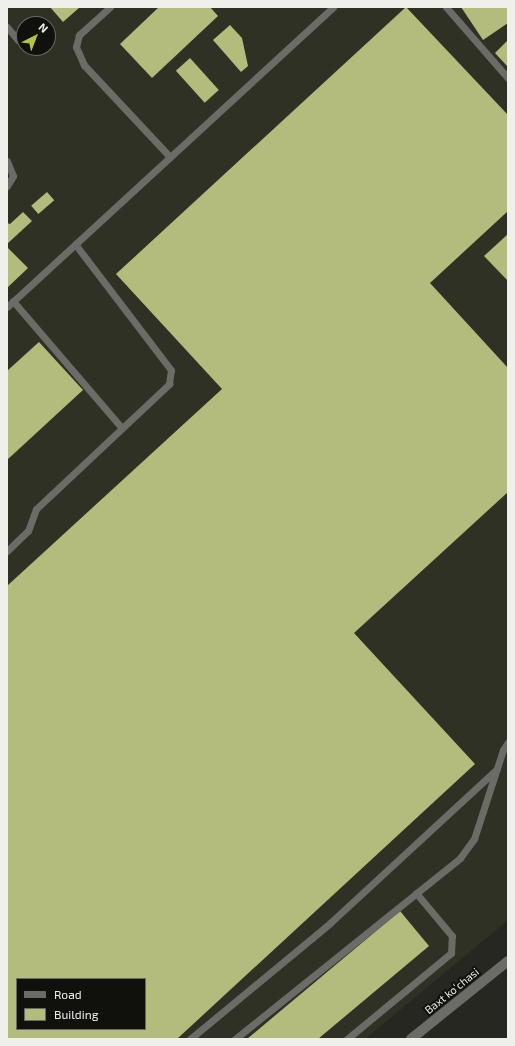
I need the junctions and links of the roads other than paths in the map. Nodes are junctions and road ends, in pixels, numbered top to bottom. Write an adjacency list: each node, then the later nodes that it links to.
1 (110, 7): 7 (lane)
2 (333, 7): 7 (lane)
3 (446, 7): 6 (lane)
4 (7, 27): 5 (lane)
5 (16, 38)
6 (508, 78)
7 (170, 157): 10 (lane)
8 (7, 161): 9 (lane)
9 (7, 186)
10 (76, 244): 11 (lane); 13 (lane)
11 (13, 302): 12 (lane); 13 (lane)
12 (7, 307)
13 (122, 428): 14 (lane)
14 (7, 550)
15 (508, 742): 16 (lane)
16 (497, 769): 17 (lane); 19 (lane)
17 (416, 893): 20 (lane); 21 (lane)
18 (508, 961): 22 (street, Baxt koʻchasi)
19 (190, 1039)
20 (235, 1039)
21 (347, 1039)
22 (411, 1039)

